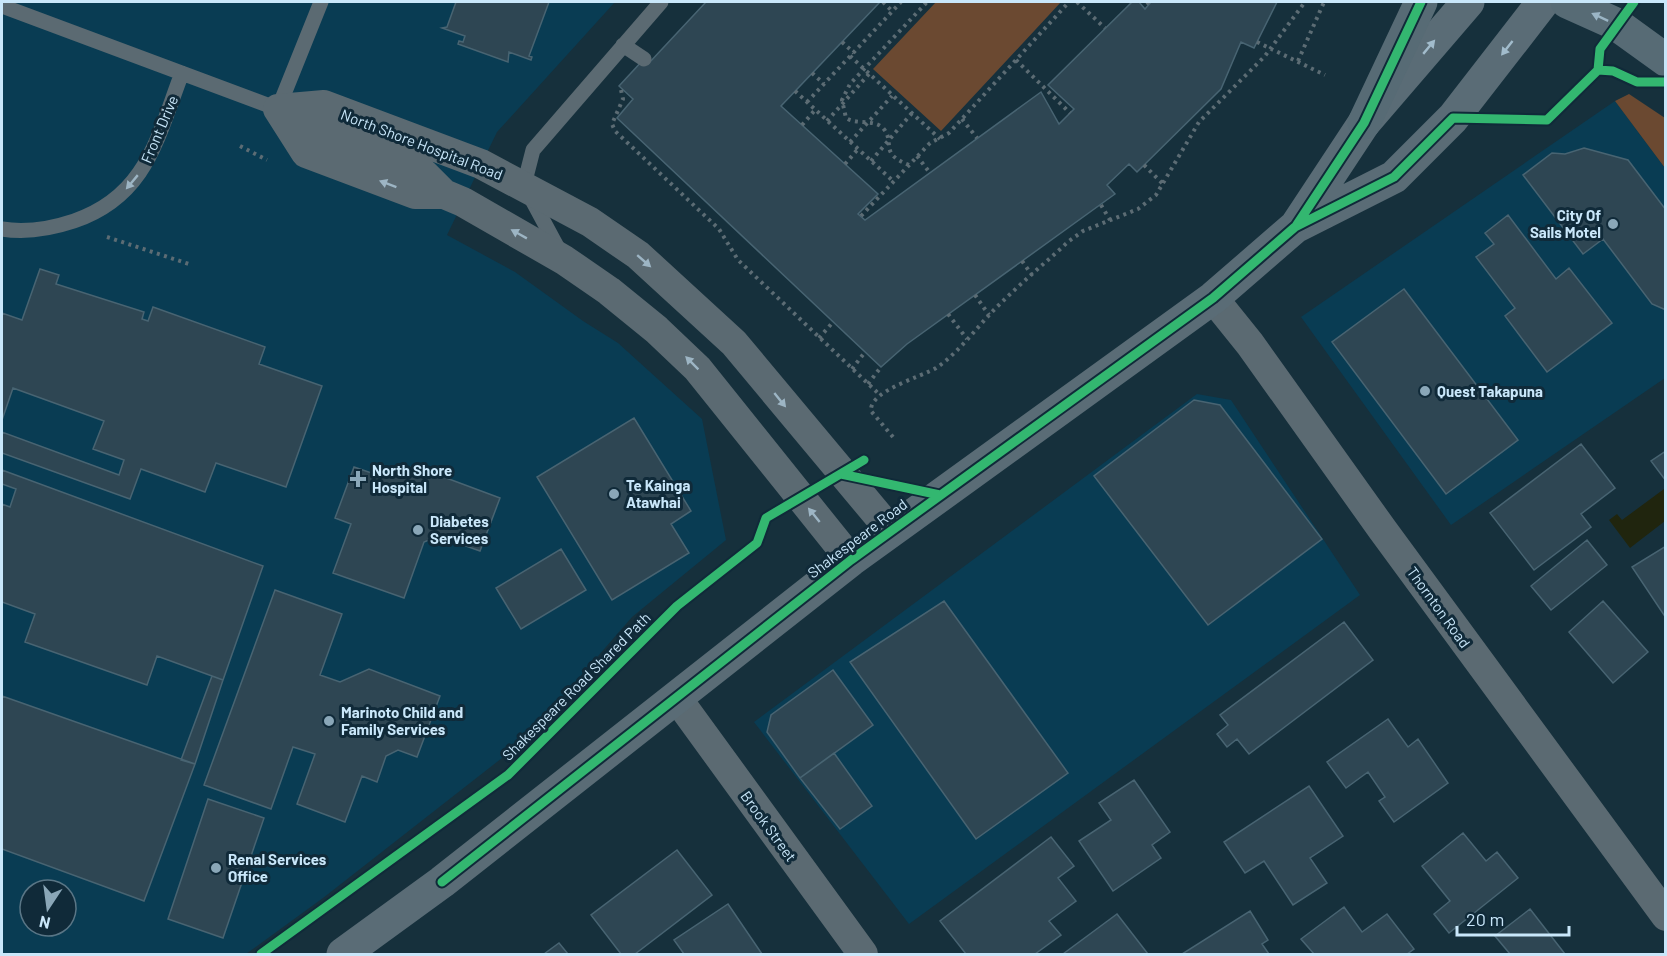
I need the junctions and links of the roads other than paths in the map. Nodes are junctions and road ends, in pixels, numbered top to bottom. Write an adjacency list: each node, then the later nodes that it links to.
1 (321, 2): 12 (lane)
2 (661, 2): 8 (lane)
3 (1421, 2): 13 (main road)
4 (1468, 2): 13 (main road, Shakespeare Road, one-way to 4)
5 (1543, 2): 15 (main road, Shakespeare Road, one-way to 15)
6 (1567, 2): 10 (main road, one-way to 6)
7 (2, 6): 11 (lane, North Shore Hospital Road)
8 (623, 45): 9 (lane); 14 (lane)
9 (644, 59)
10 (1665, 60)
11 (182, 73): 12 (lane, North Shore Hospital Road); 16 (lane, Front Drive, one-way to 16)
12 (278, 109): 14 (street, North Shore Hospital Road); 17 (street, one-way to 12)
13 (1364, 123): 15 (main road, Shakespeare Road)
14 (526, 176): 17 (lane); 19 (street, North Shore Hospital Road, one-way to 19)
15 (1295, 227): 18 (main road, Shakespeare Road)
16 (2, 229)
17 (564, 260): 20 (street, one-way to 17)
18 (1213, 298): 19 (main road, Shakespeare Road); 22 (street, Thornton Road)
19 (891, 531): 20 (main road, Shakespeare Road)
20 (851, 560): 21 (main road, Shakespeare Road)
21 (676, 697): 23 (main road, Shakespeare Road); 24 (street, Brook Street)
22 (1665, 916)
23 (343, 954)
24 (863, 954)

